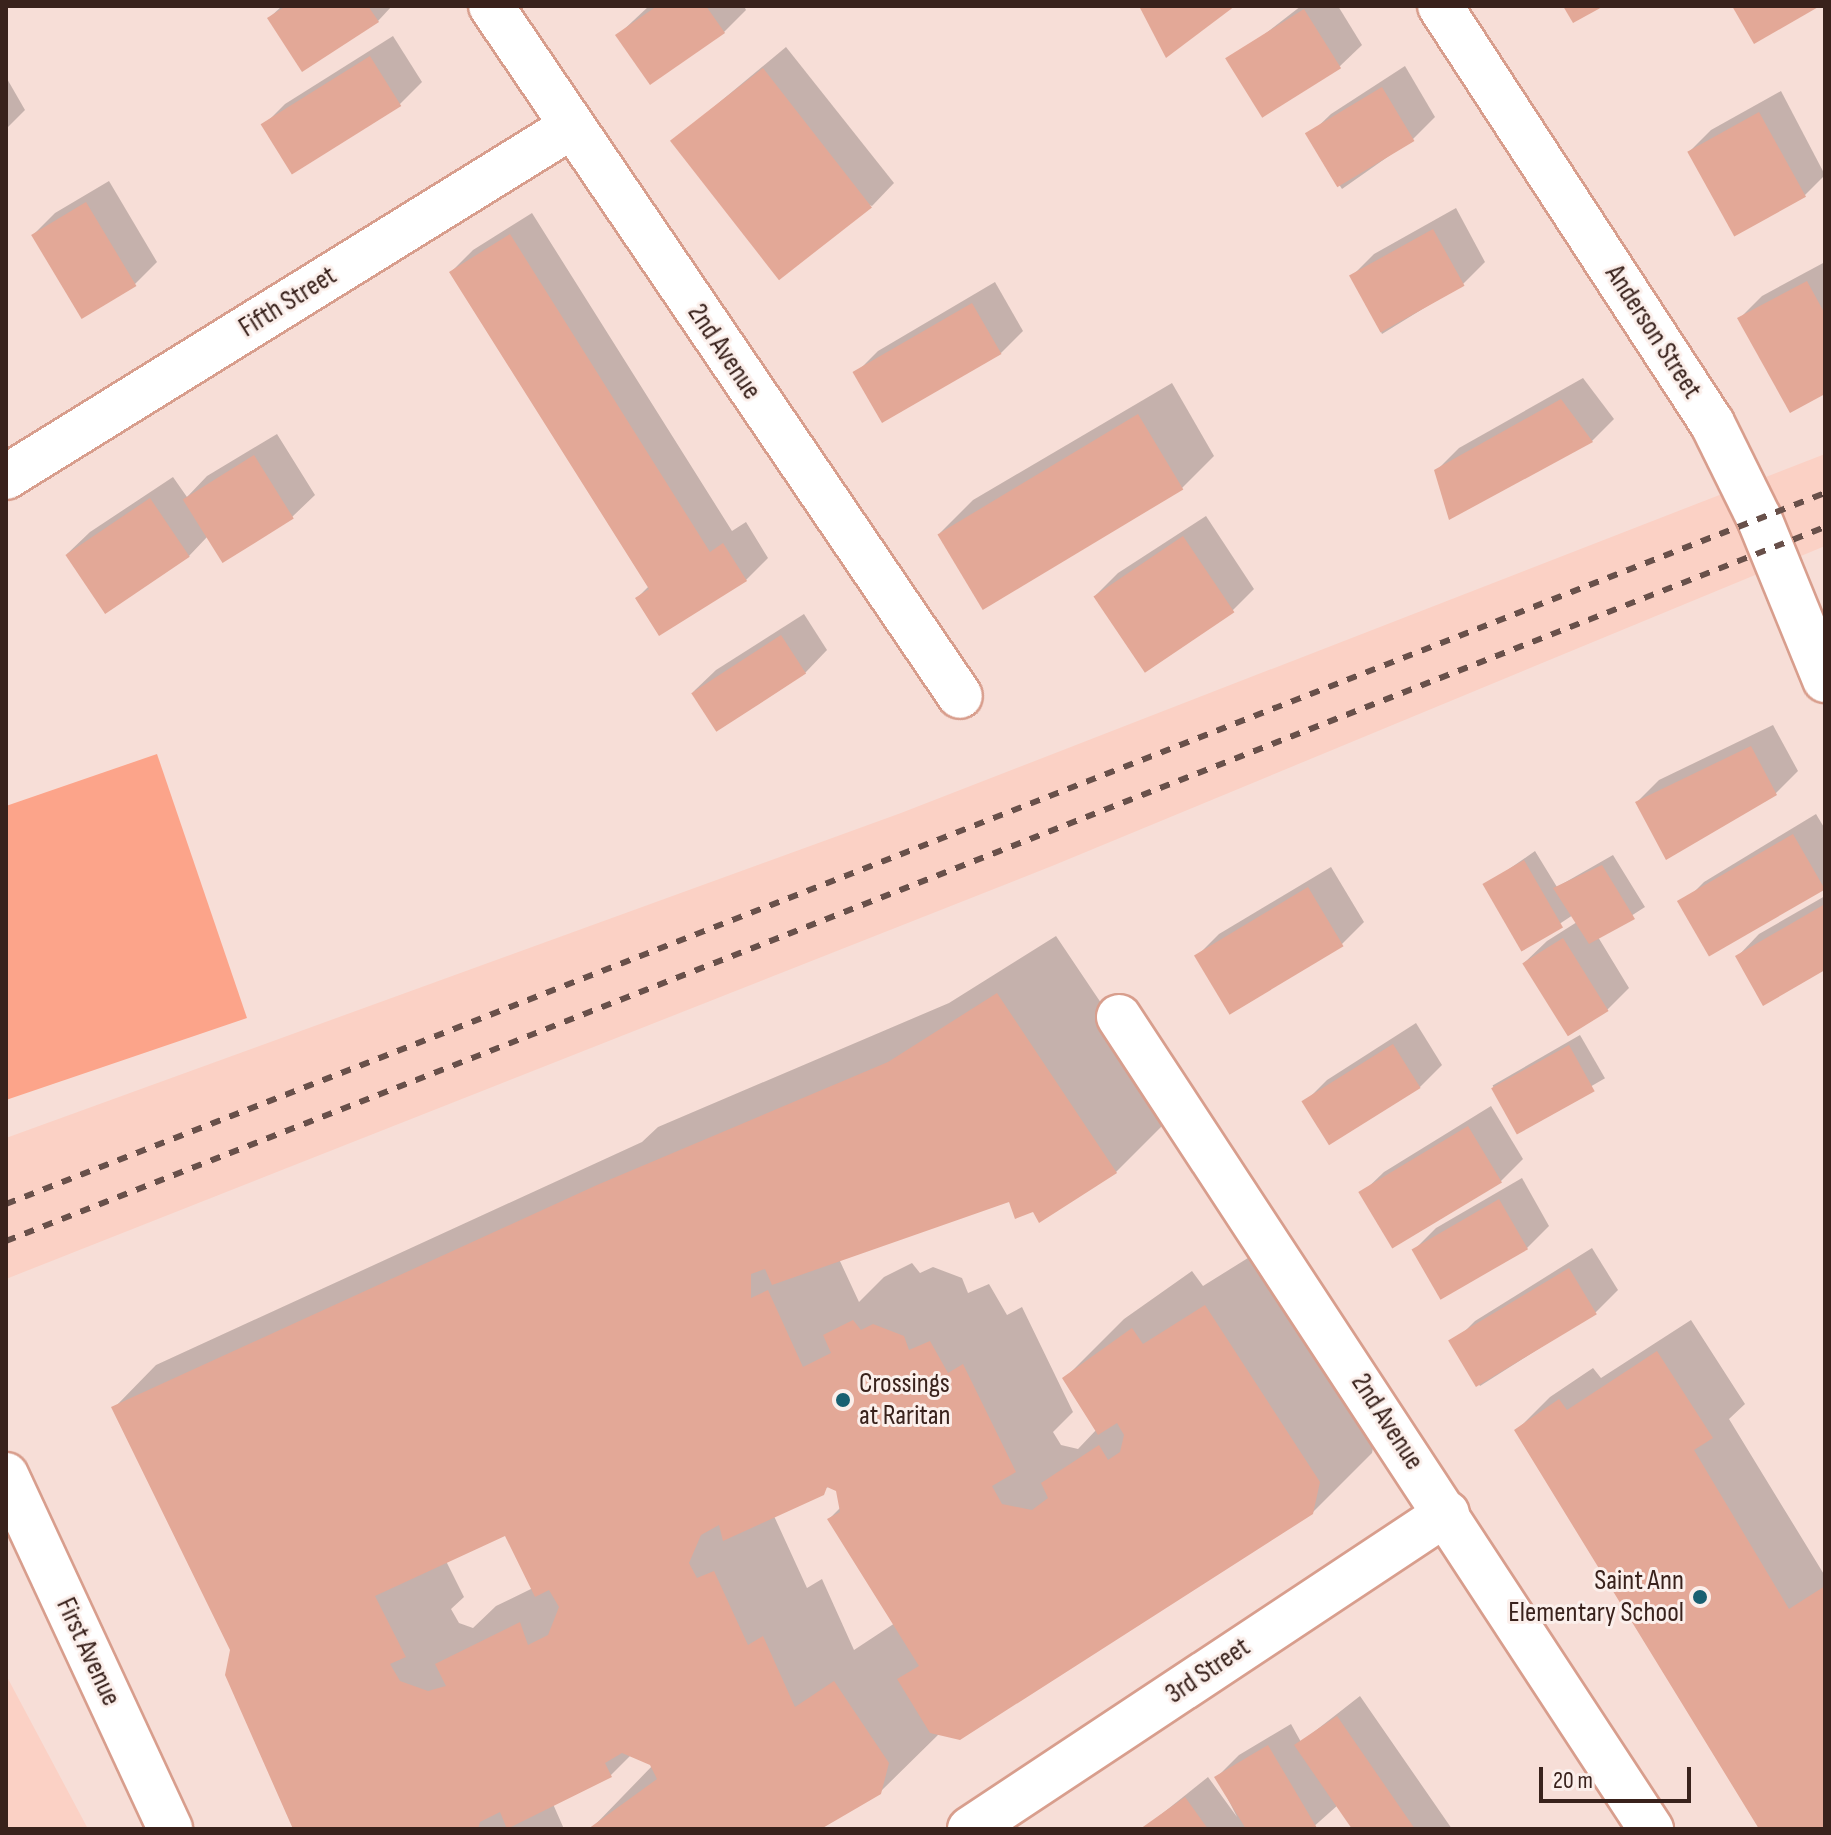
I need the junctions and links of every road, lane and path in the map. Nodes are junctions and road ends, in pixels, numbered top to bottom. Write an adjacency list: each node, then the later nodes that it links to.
1 (1440, 6): 5 (street, Anderson Street)
2 (499, 9): 3 (street, 2nd Avenue)
3 (571, 127): 4 (street, Fifth Street); 6 (street, 2nd Avenue)
4 (6, 477)
5 (1825, 680)
6 (960, 696)
7 (1119, 1017): 9 (street, 2nd Avenue)
8 (6, 1475): 10 (street, First Avenue)
9 (1447, 1513): 11 (street, 3rd Street); 12 (street, 2nd Avenue)
10 (170, 1829)
11 (970, 1829)
12 (1651, 1829)

